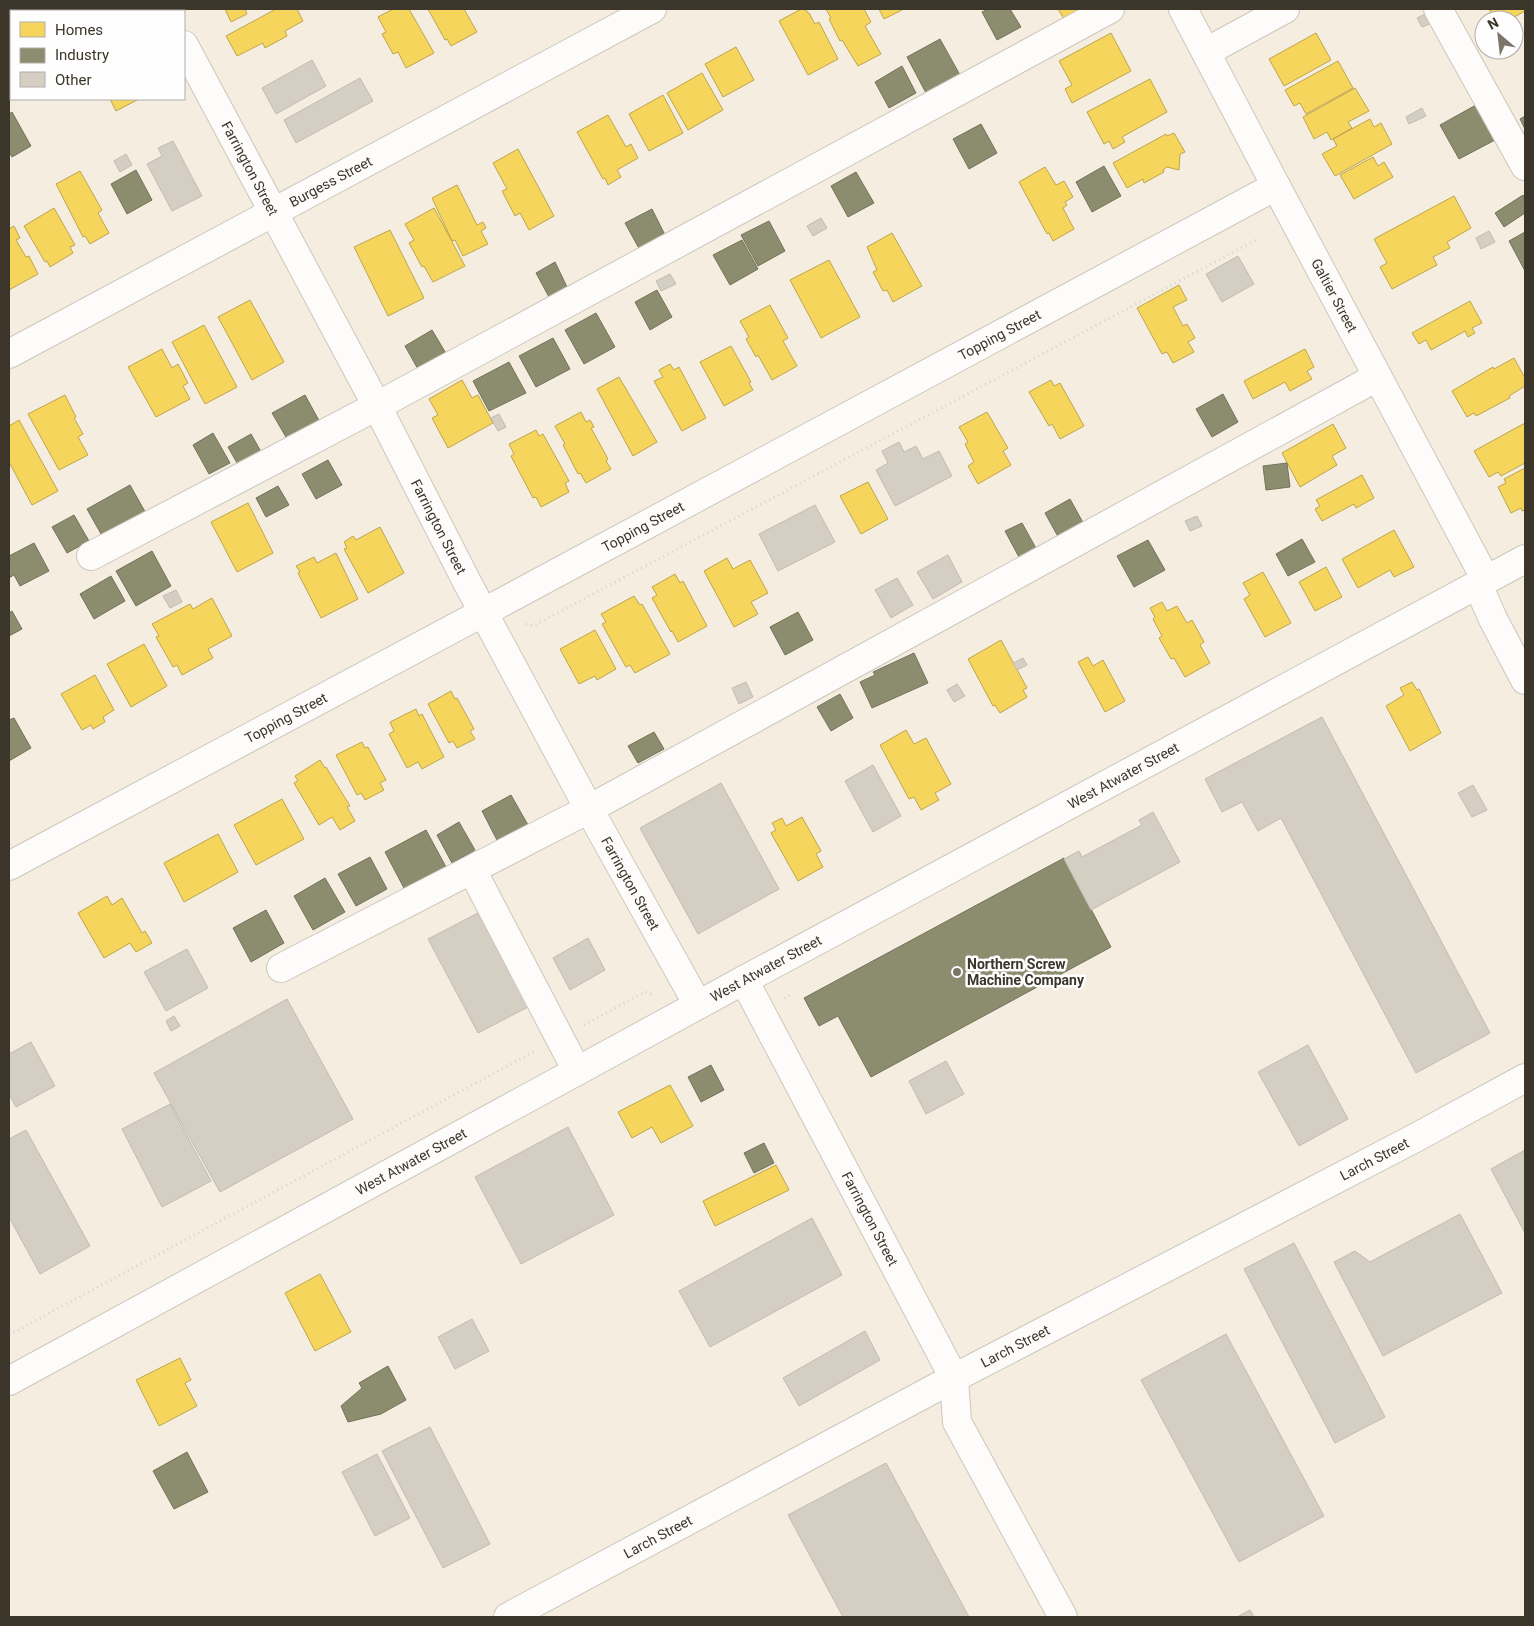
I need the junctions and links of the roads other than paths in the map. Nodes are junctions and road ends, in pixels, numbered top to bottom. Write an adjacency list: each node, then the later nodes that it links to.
1 (652, 9): 10 (street, Burgess Street)
2 (1110, 9): 13 (street)
3 (1183, 9): 7 (street, Galtier Street)
4 (1285, 9): 7 (street)
5 (1438, 9): 8 (street)
6 (185, 47): 10 (street, Farrington Street)
7 (1206, 52): 9 (street, Galtier Street)
8 (1525, 166)
9 (1276, 186): 12 (street, Galtier Street); 17 (street, Topping Street)
10 (273, 212): 11 (street, Burgess Street); 13 (street, Farrington Street)
11 (9, 354)
12 (1377, 377): 16 (street, Galtier Street); 19 (street)
13 (377, 406): 14 (street); 17 (street, Farrington Street)
14 (91, 556)
15 (1525, 559): 16 (street, West Atwater Street)
16 (1482, 583): 18 (street, Galtier Street); 23 (street, West Atwater Street)
17 (484, 612): 19 (street, Farrington Street); 20 (street, Topping Street)
18 (1525, 680)
19 (590, 810): 21 (street); 24 (street, Farrington Street)
20 (9, 866)
21 (472, 870): 22 (street); 25 (street)
22 (281, 968)
23 (744, 980): 24 (street, West Atwater Street); 27 (street, Farrington Street)
24 (698, 1005): 25 (street, West Atwater Street)
25 (578, 1071): 28 (street, West Atwater Street)
26 (1525, 1078): 27 (street, Larch Street)
27 (954, 1378): 29 (street, Larch Street); 30 (street)
28 (9, 1381)
29 (508, 1617)
30 (1063, 1617)

